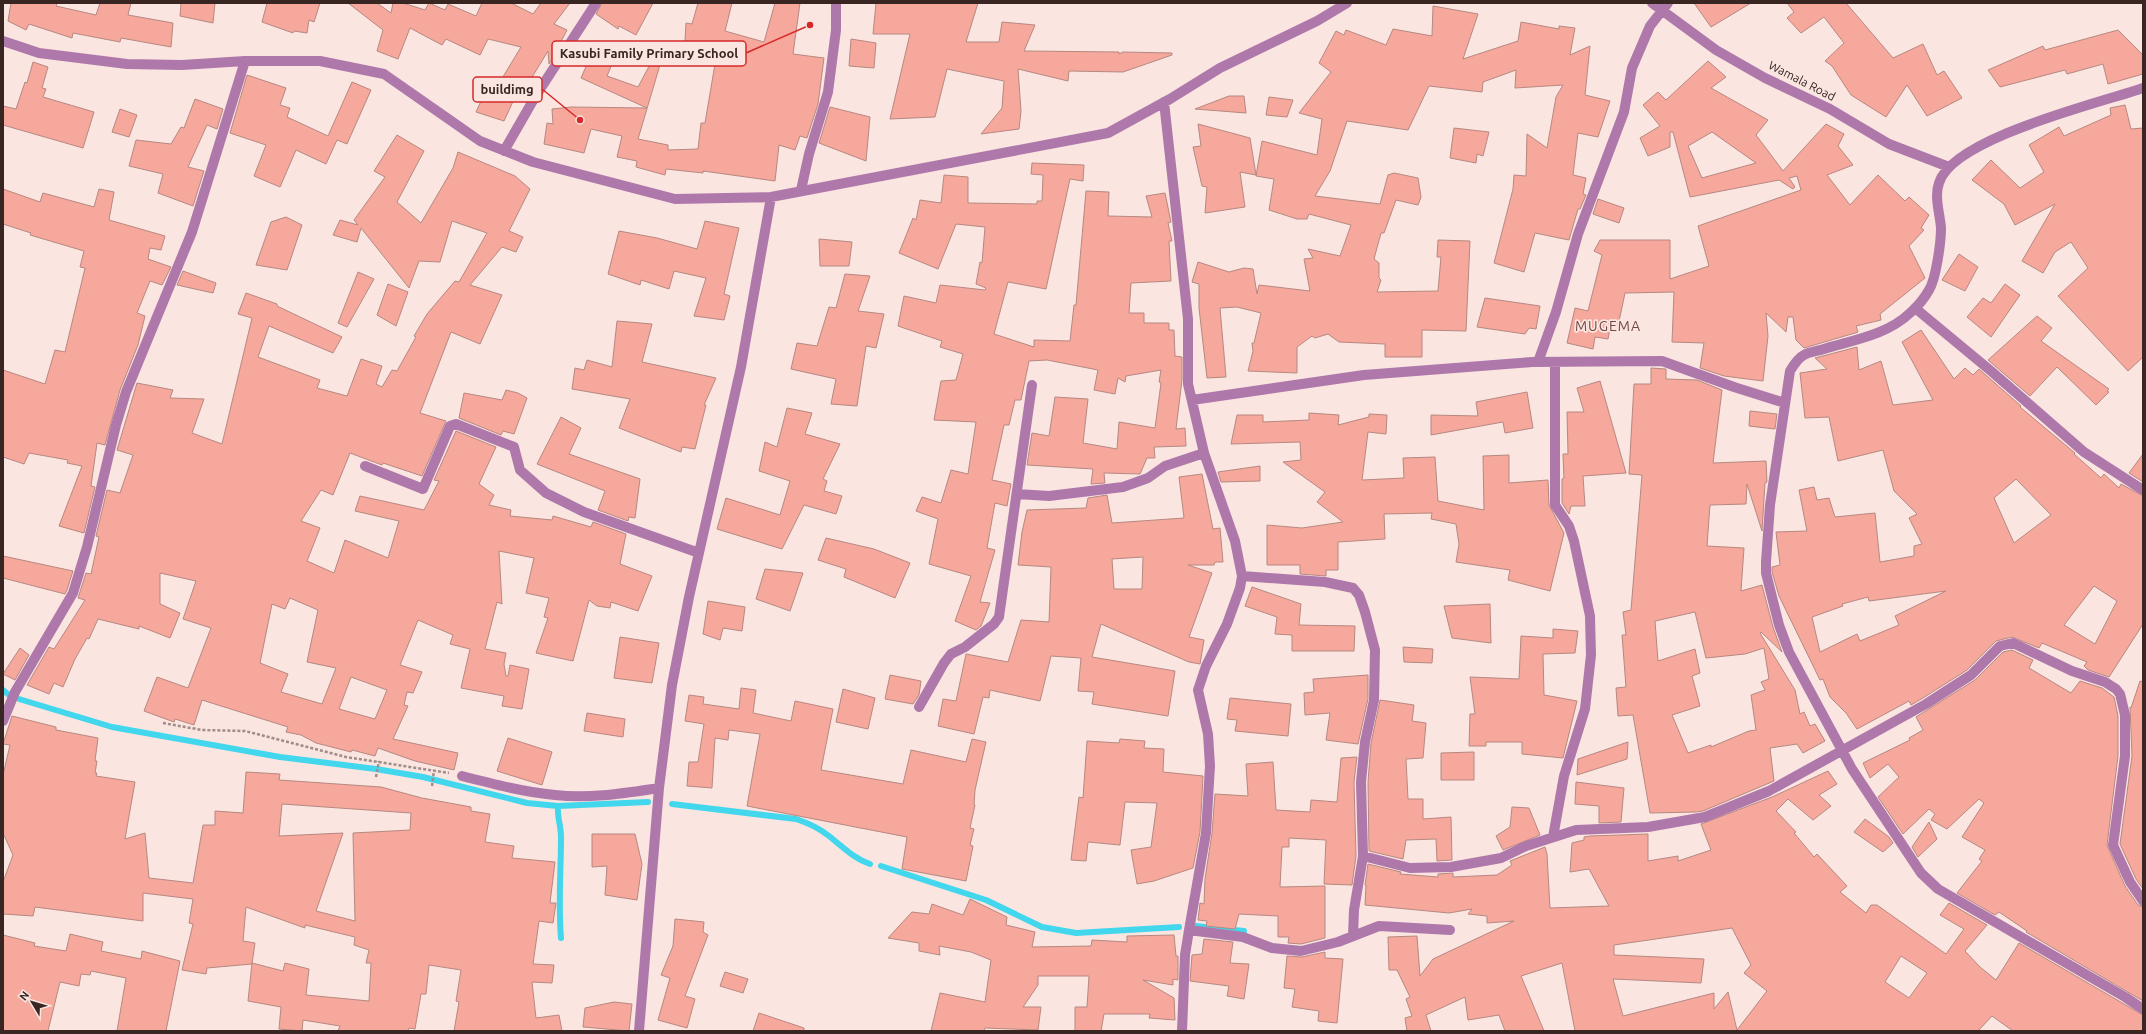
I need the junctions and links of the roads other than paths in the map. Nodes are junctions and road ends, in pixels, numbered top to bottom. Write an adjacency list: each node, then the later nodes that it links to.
1 (596, 3): 10 (street)
2 (836, 3): 12 (street)
3 (1347, 3): 9 (street)
4 (1652, 3): 5 (street, Wamala Road)
5 (1665, 6): 11 (street, Wamala Road); 15 (street)
6 (3, 41): 7 (street)
7 (245, 61): 10 (street); 27 (street)
8 (2143, 88): 11 (street)
9 (1164, 102): 12 (street); 18 (street)
10 (504, 151): 13 (street)
11 (1949, 167): 14 (street)
12 (801, 190): 13 (street)
13 (771, 196): 24 (street)
14 (1915, 308): 19 (street); 22 (street)
15 (1538, 362): 16 (street); 18 (street)
16 (1555, 362): 19 (street); 31 (street)
17 (1032, 385): 23 (street)
18 (1192, 400): 20 (street)
19 (1785, 403): 28 (street)
20 (1204, 453): 23 (street); 25 (street)
21 (365, 466): 24 (street)
22 (2143, 490)
23 (1017, 494): 26 (street)
24 (699, 553): 30 (street)
25 (1242, 576): 32 (street); 34 (street)
26 (919, 707)
27 (3, 721)
28 (1842, 751): 31 (street); 33 (street); 37 (street)
29 (462, 776): 30 (street)
30 (659, 788): 38 (street)
31 (1552, 837): 32 (street)
32 (1363, 856): 36 (street)
33 (2143, 901)
34 (1188, 930): 36 (street); 39 (street)
35 (1450, 930): 36 (street)
36 (1353, 936)
37 (2143, 1009)
38 (639, 1031)
39 (1182, 1031)

